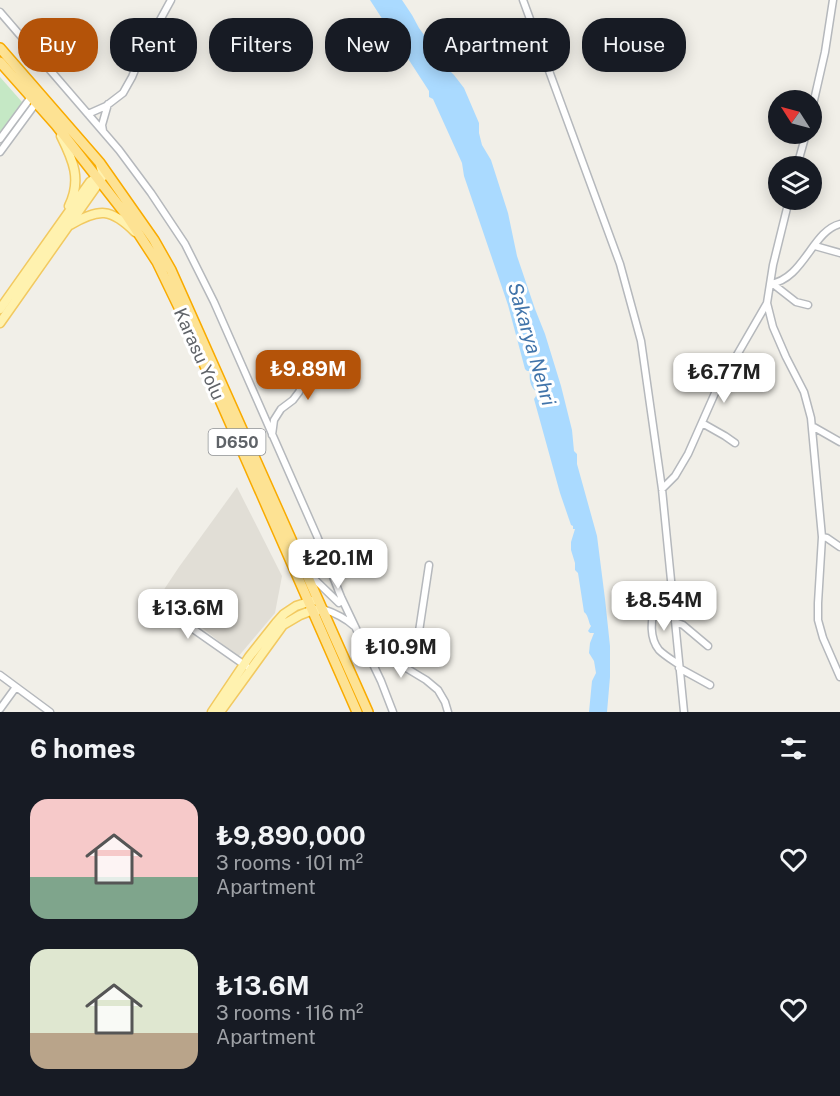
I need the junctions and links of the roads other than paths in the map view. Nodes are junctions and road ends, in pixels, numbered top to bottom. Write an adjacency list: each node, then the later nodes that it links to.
1 (171, 0): 9 (street)
2 (523, 0): 33 (street)
3 (833, 0): 7 (street)
4 (0, 12): 10 (street)
5 (0, 48): 15 (highway, Karasu Yolu / D650)
6 (0, 62): 8 (highway, Karasu Yolu / D650)
7 (816, 90)
8 (34, 100): 11 (highway, Karasu Yolu / D650); 13 (street); 14 (street)
9 (108, 104): 10 (street); 12 (street)
10 (88, 114): 12 (street)
11 (56, 125): 15 (highway, Karasu Yolu / D650); 18 (main road)
12 (103, 132): 30 (street)
13 (0, 139)
14 (0, 152)
15 (103, 178): 18 (main road); 19 (highway, Karasu Yolu / D650); 37 (highway)
16 (787, 210): 22 (street)
17 (840, 224): 20 (street)
18 (62, 227): 19 (main road); 25 (main road); 26 (main road)
19 (143, 240): 41 (highway, Karasu Yolu / D650)
20 (815, 246): 21 (street); 22 (street)
21 (840, 253)
22 (772, 284): 23 (street); 24 (street)
23 (767, 303): 28 (street); 29 (street)
24 (808, 305)
25 (0, 309)
26 (0, 323)
27 (302, 369): 30 (street)
28 (702, 423): 32 (street); 33 (street)
29 (812, 426): 31 (street); 34 (street)
30 (272, 435): 42 (street)
31 (840, 442)
32 (735, 443)
33 (662, 489): 43 (street)
34 (822, 537): 35 (street); 51 (street)
35 (840, 547)
36 (429, 565): 47 (street)
37 (305, 569): 40 (street); 41 (highway)
38 (146, 596): 49 (street)
39 (655, 599): 48 (street)
40 (339, 603): 41 (street); 42 (street)
41 (316, 605): 44 (street); 49 (main road); 58 (highway, Karasu Yolu / D650); 59 (highway)
42 (348, 610): 44 (street)
43 (675, 622): 46 (street); 48 (street)
44 (355, 627): 45 (street)
45 (362, 642): 47 (street); 60 (street)
46 (708, 646)
47 (385, 656): 61 (street)
48 (678, 666): 52 (street); 62 (street)
49 (247, 667): 56 (main road); 57 (main road)
50 (0, 675): 53 (street)
51 (840, 677)
52 (710, 685)
53 (16, 687): 54 (street); 55 (street)
54 (0, 709)
55 (50, 712)
56 (212, 712)
57 (220, 712)
58 (357, 712)
59 (368, 712)
60 (393, 712)
61 (448, 712)
62 (684, 712)

